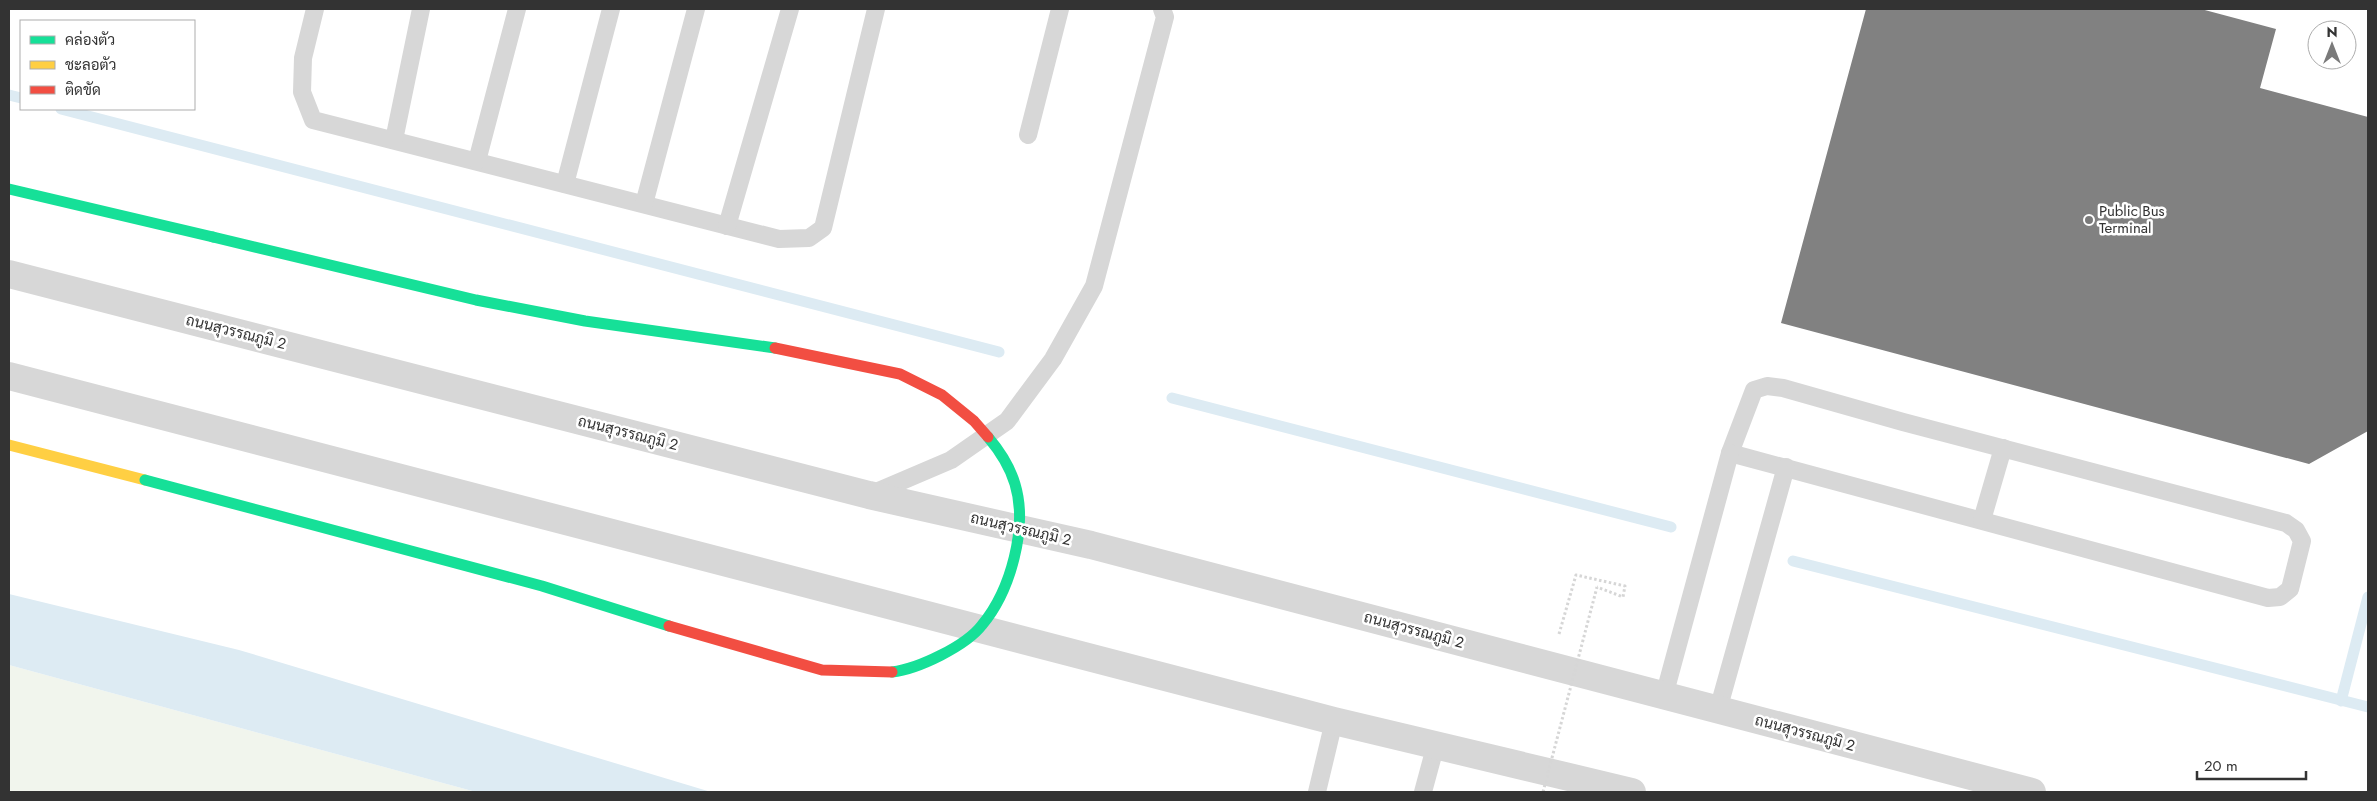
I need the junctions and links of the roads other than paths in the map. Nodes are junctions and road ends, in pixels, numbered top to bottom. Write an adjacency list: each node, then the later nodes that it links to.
1 (315, 9): 11 (lane)
2 (421, 9): 11 (lane)
3 (517, 9): 12 (lane)
4 (611, 9): 13 (lane)
5 (696, 9): 15 (lane)
6 (790, 9): 16 (lane)
7 (876, 9): 16 (lane)
8 (1060, 9): 10 (lane)
9 (1165, 11): 23 (lane)
10 (1028, 135)
11 (394, 140): 12 (lane)
12 (477, 162): 13 (lane)
13 (565, 184): 15 (lane)
14 (9, 189): 19 (street, bridge)
15 (644, 204): 16 (lane)
16 (727, 226)
17 (9, 274): 23 (street, ถนนสุวรรณภูมิ 2)
18 (9, 376): 27 (street)
19 (9, 445)
20 (2002, 448): 21 (lane); 24 (lane); 24 (lane)
21 (1730, 453): 22 (lane); 25 (lane)
22 (1786, 467): 24 (lane); 26 (lane)
23 (869, 495): 25 (street, ถนนสุวรรณภูมิ 2)
24 (1982, 520)
25 (1664, 696): 26 (street, ถนนสุวรรณภูมิ 2)
26 (1718, 710): 32 (street, ถนนสุวรรณภูมิ 2)
27 (1334, 721): 28 (street); 29 (lane)
28 (1436, 744): 30 (lane); 31 (street)
29 (1317, 792)
30 (1423, 792)
31 (1632, 792)
32 (2032, 792)

